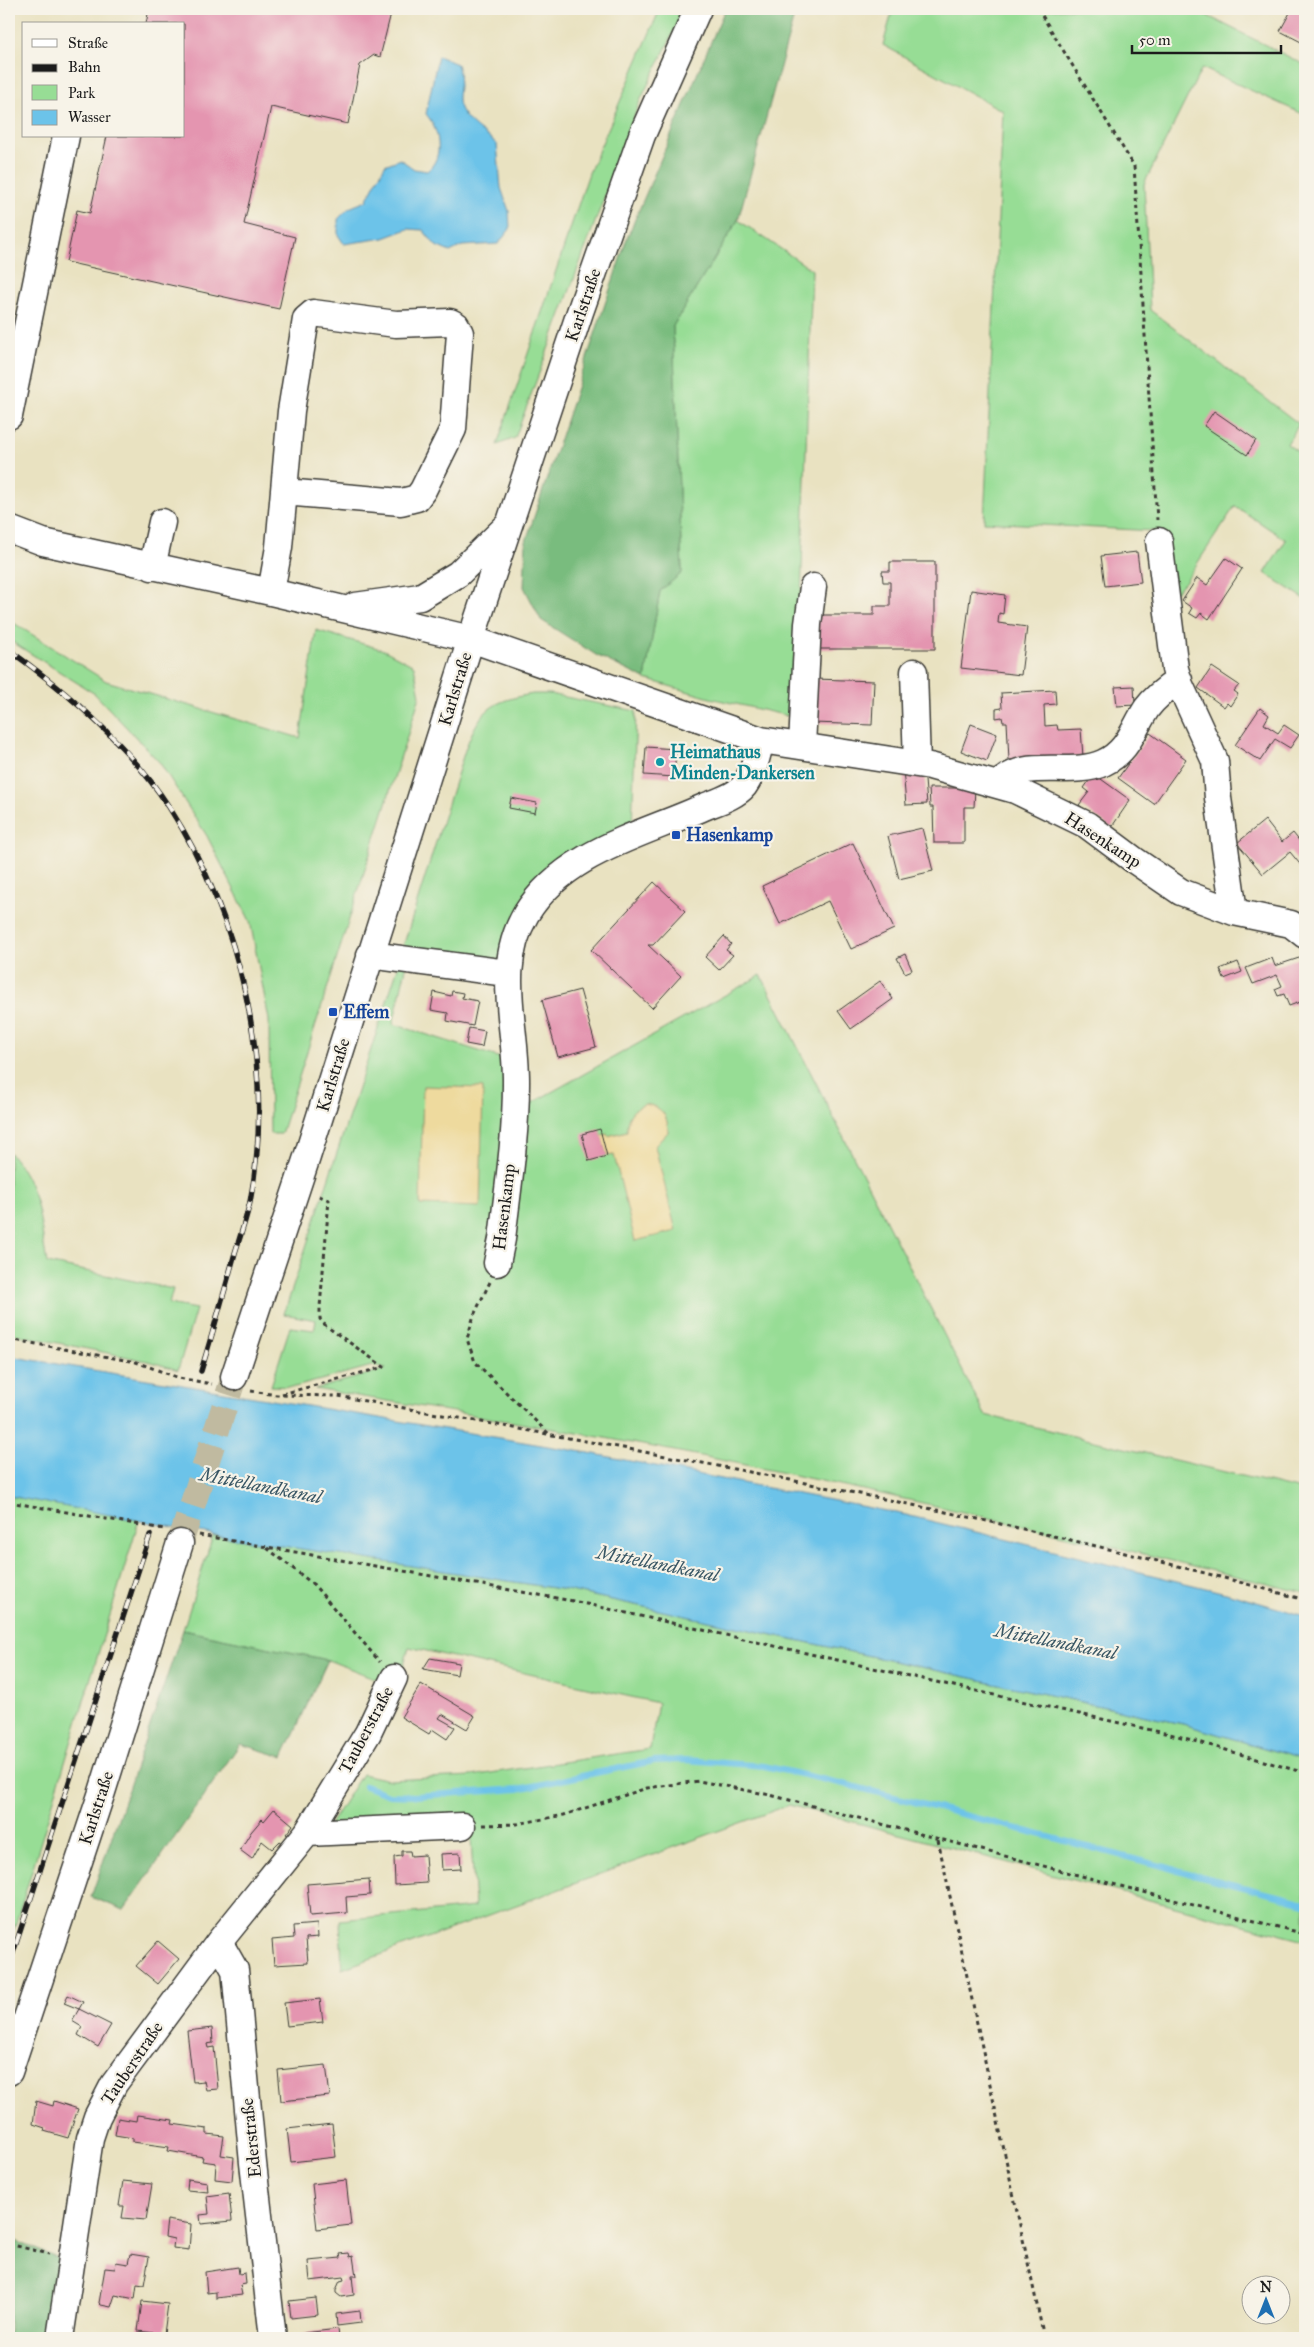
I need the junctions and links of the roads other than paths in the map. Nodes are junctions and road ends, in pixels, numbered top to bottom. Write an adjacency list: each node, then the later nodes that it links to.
1 (698, 9): 6 (street, Karlstraße)
2 (66, 138): 3 (street)
3 (9, 416)
4 (284, 492): 4 (street); 11 (street)
5 (162, 522): 9 (street)
6 (509, 524): 12 (street); 13 (street, Karlstraße)
7 (9, 530): 9 (street, Hasenkamp)
8 (1159, 541): 15 (street)
9 (152, 567): 11 (street, Hasenkamp)
10 (813, 587): 17 (street)
11 (271, 592): 12 (street, Hasenkamp)
12 (339, 608): 13 (street, Hasenkamp)
13 (471, 639): 16 (street, Hasenkamp); 22 (street, Karlstraße)
14 (914, 672): 18 (street)
15 (1179, 680): 19 (street); 20 (street)
16 (761, 740): 17 (street, Hasenkamp); 23 (street, Hasenkamp)
17 (802, 746): 18 (street, Hasenkamp)
18 (917, 764): 19 (street, Hasenkamp)
19 (998, 785): 20 (street, Hasenkamp)
20 (1234, 912): 21 (street, Hasenkamp)
21 (1300, 922)
22 (370, 955): 23 (street); 25 (street, Karlstraße)
23 (507, 972): 24 (street, Hasenkamp)
24 (497, 1263)
25 (233, 1384)
26 (182, 1536): 31 (street, Karlstraße)
27 (394, 1678): 29 (street, Tauberstraße)
28 (462, 1826): 29 (street)
29 (307, 1833): 30 (street, Tauberstraße)
30 (219, 1942): 32 (street, Tauberstraße); 33 (street, Ederstraße)
31 (9, 2072)
32 (60, 2338)
33 (273, 2338)

